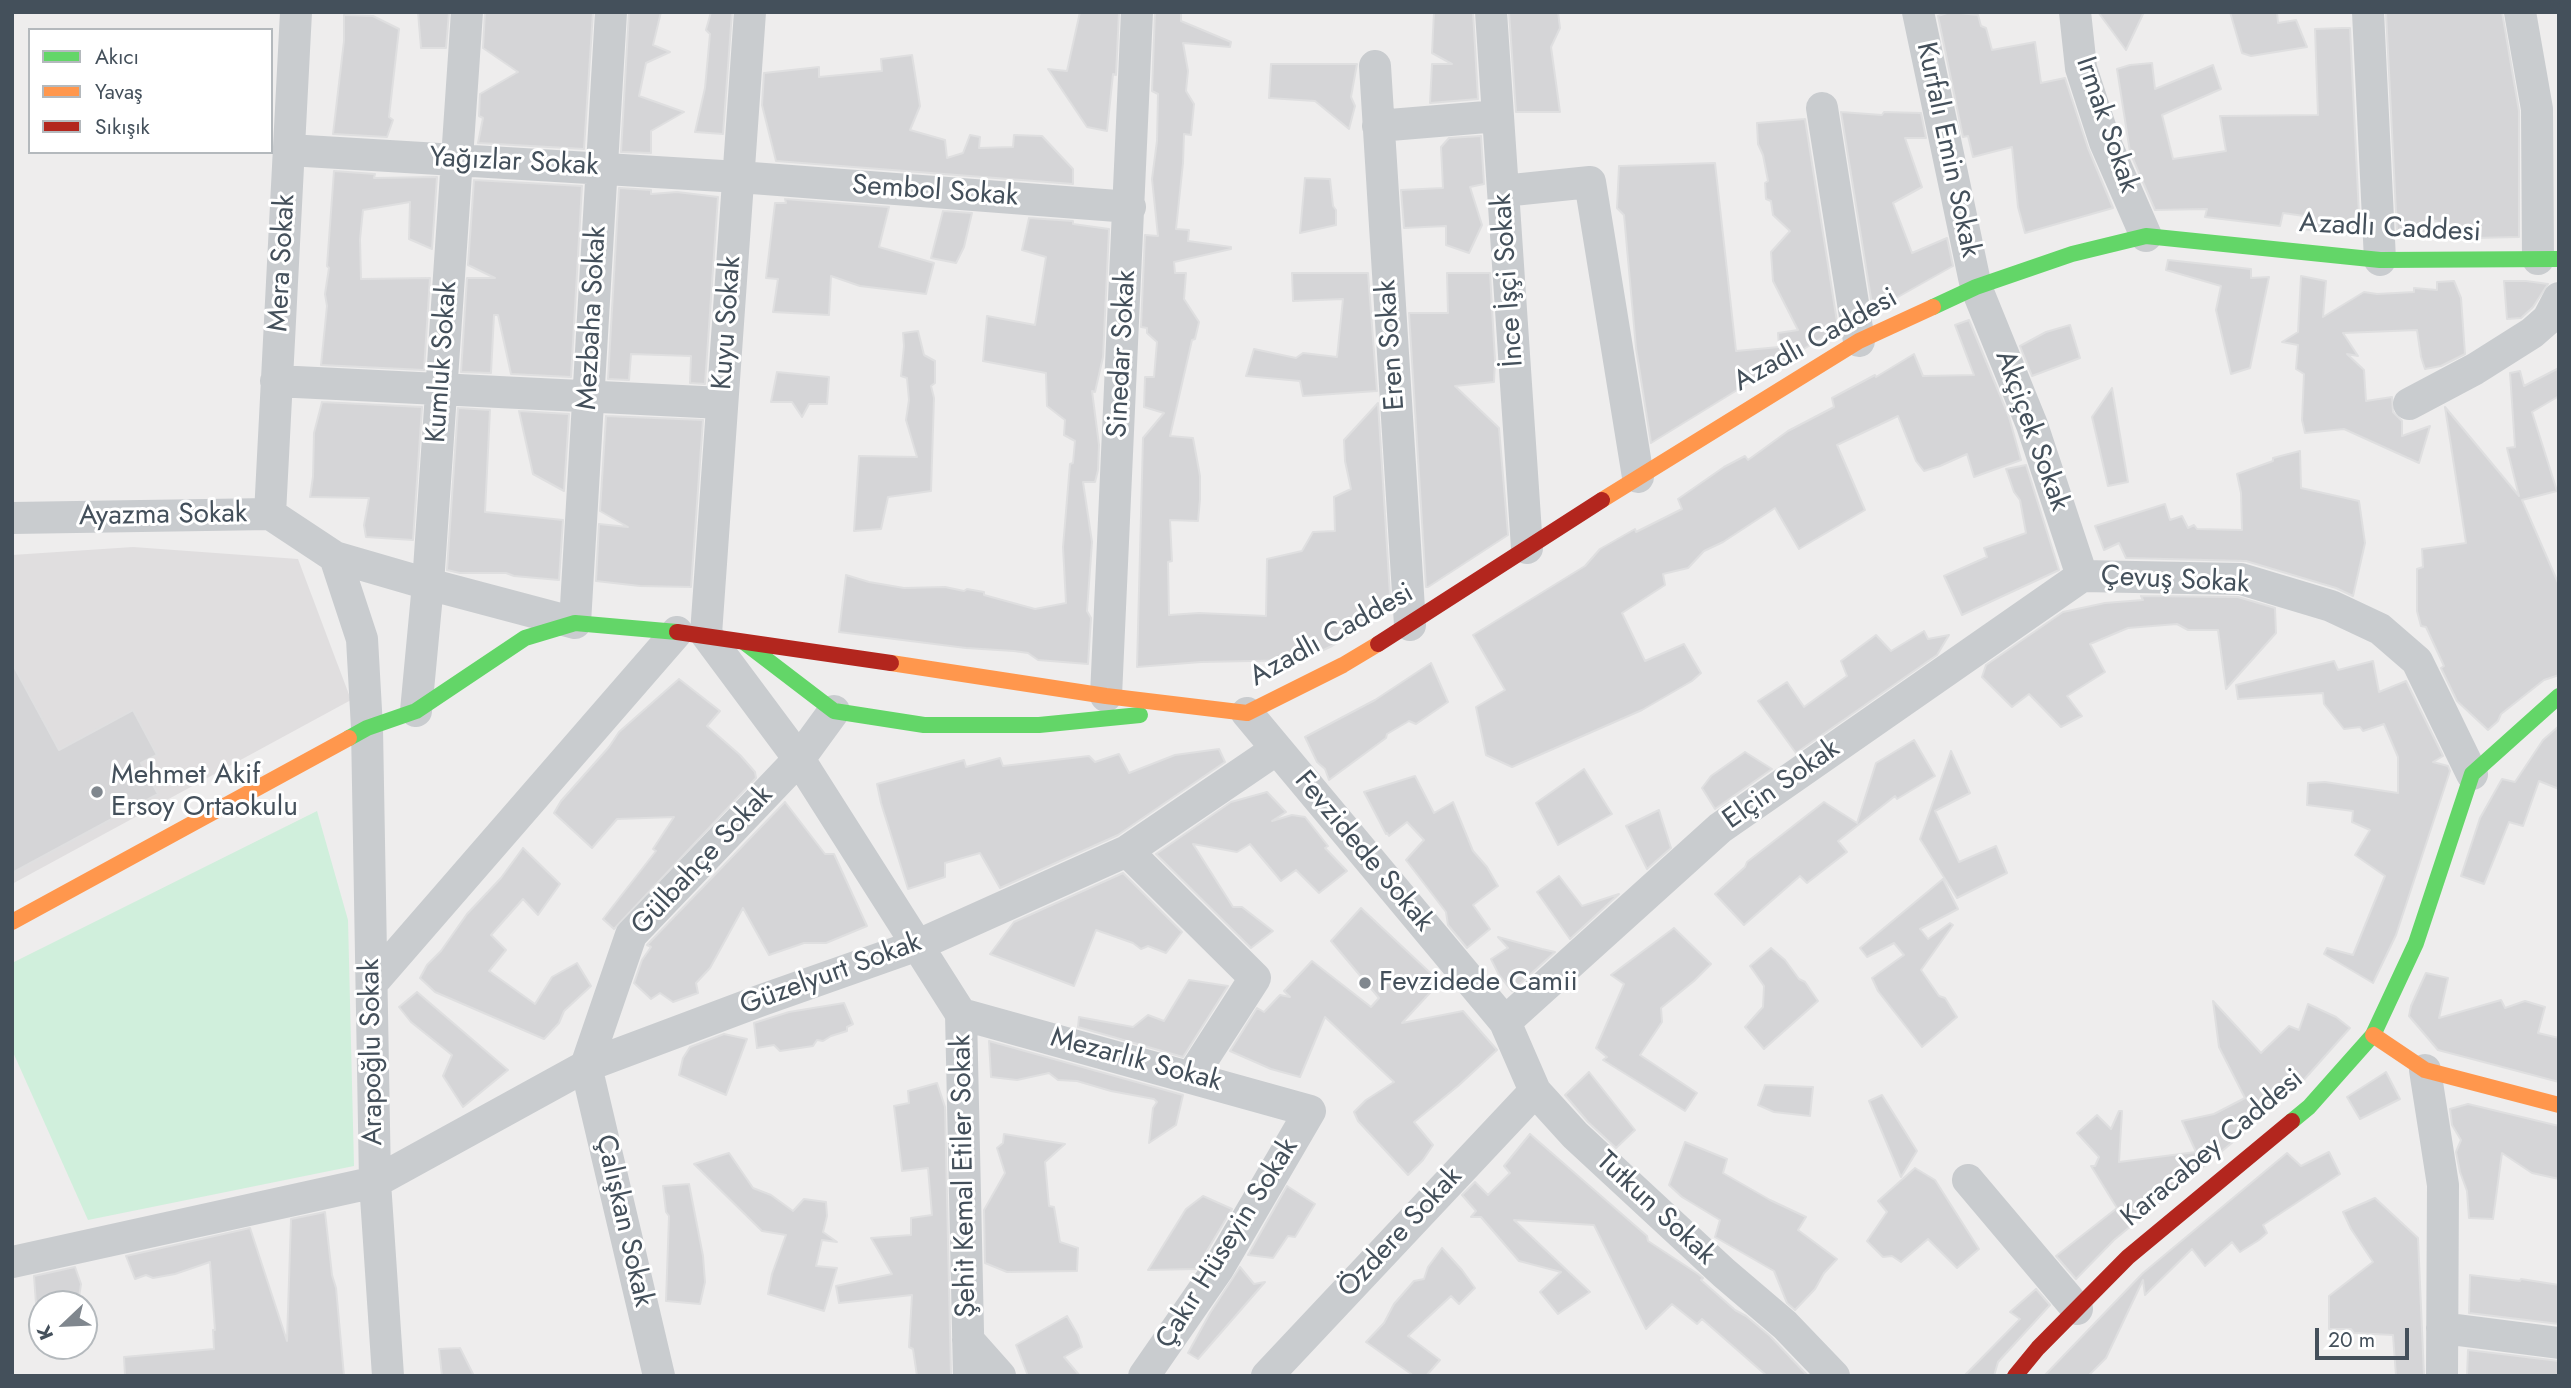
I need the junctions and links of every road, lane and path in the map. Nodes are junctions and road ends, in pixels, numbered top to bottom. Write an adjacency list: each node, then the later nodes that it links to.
1 (296, 12): 15 (street, Mera Sokak)
2 (467, 12): 16 (street, Kumluk Sokak)
3 (611, 12): 17 (street, Mezbaha Sokak)
4 (750, 12): 18 (street, Kuyu Sokak)
5 (1138, 12): 20 (street, Sinedar Sokak)
6 (1491, 12): 13 (street, İnce İşçi Sokak)
7 (1918, 12): 24 (street, Kurfalı Emin Sokak)
8 (2075, 12): 21 (street, Irmak Sokak)
9 (2368, 12): 23 (street)
10 (2520, 12): 22 (street)
11 (1375, 66): 14 (street, Eren Sokak)
12 (1822, 108): 26 (street)
13 (1498, 117): 14 (street); 19 (street, İnce İşçi Sokak)
14 (1378, 126): 40 (street, Eren Sokak)
15 (289, 150): 16 (street, Yağızlar Sokak); 27 (street, Mera Sokak)
16 (457, 160): 17 (street, Yağızlar Sokak); 28 (street, Kumluk Sokak)
17 (602, 169): 18 (street, Yağızlar Sokak); 29 (street, Mezbaha Sokak)
18 (739, 177): 20 (street, Sembol Sokak); 30 (street, Kuyu Sokak)
19 (1503, 191): 32 (street); 35 (street, İnce İşçi Sokak)
20 (1130, 207): 43 (street, Sinedar Sokak)
21 (2146, 236): 23 (street, Azadlı Caddesi); 24 (street, Azadlı Caddesi)
22 (2549, 259): 23 (street, Azadlı Caddesi)
23 (2380, 260)
24 (1976, 287): 26 (street, Azadlı Caddesi); 37 (street, Akçiçek Sokak)
25 (2559, 299): 31 (street)
26 (1859, 341): 32 (street, Azadlı Caddesi)
27 (276, 381): 28 (street); 33 (street, Mera Sokak)
28 (441, 389): 29 (street); 38 (street, Kumluk Sokak)
29 (589, 396): 30 (street); 39 (street, Mezbaha Sokak)
30 (723, 403): 41 (street, Kuyu Sokak)
31 (2409, 404)
32 (1638, 477): 35 (street, Azadlı Caddesi)
33 (270, 514): 34 (street, Ayazma Sokak); 36 (street, Ayazma Sokak)
34 (12, 519)
35 (1527, 548): 40 (street, Azadlı Caddesi)
36 (335, 557): 38 (street, Ayazma Sokak); 49 (street)
37 (2082, 576): 52 (street, Çevuş Sokak); 58 (street, Elçin Sokak)
38 (428, 584): 39 (street, Ayazma Sokak); 46 (street, Kumluk Sokak)
39 (575, 623): 41 (street, Azadlı Caddesi); 46 (street, Azadlı Caddesi)
40 (1410, 625): 48 (street, Azadlı Caddesi)
41 (692, 633): 42 (street, Azadlı Caddesi); 51 (street, Şehit Kemal Etiler Sokak); 56 (street)
42 (744, 642): 43 (street, Azadlı Caddesi); 47 (street, Azadlı Caddesi)
43 (1106, 696): 45 (street, Azadlı Caddesi)
44 (2559, 696): 52 (street, Karacabey Caddesi)
45 (1211, 708): 47 (street, Azadlı Caddesi); 48 (street, Azadlı Caddesi)
46 (416, 711): 49 (street, Azadlı Caddesi)
47 (834, 711): 51 (street, Gülbahçe Sokak)
48 (1247, 713): 50 (street, Fevzidede Sokak)
49 (367, 728): 54 (street, Azadlı Caddesi); 56 (street, Arapoğlu Sokak)
50 (1277, 749): 53 (street, Güzelyurt Sokak); 58 (street, Fevzidede Sokak)
51 (799, 760): 55 (street, Şehit Kemal Etiler Sokak); 60 (street, Gülbahçe Sokak)
52 (2472, 774): 59 (street, Karacabey Caddesi)
53 (1127, 851): 55 (street, Güzelyurt Sokak); 62 (street)
54 (12, 922)
55 (918, 945): 57 (street, Şehit Kemal Etiler Sokak); 60 (street, Güzelyurt Sokak)
56 (372, 983): 67 (street, Arapoğlu Sokak)
57 (961, 1014): 62 (street, Mezarlık Sokak); 71 (street, Şehit Kemal Etiler Sokak)
58 (1505, 1022): 63 (street, Tutkun Sokak)
59 (2373, 1035): 61 (street); 69 (street, Karacabey Caddesi)
60 (586, 1066): 67 (street, Güzelyurt Sokak); 74 (street, Çalışkan Sokak)
61 (2425, 1070): 64 (street); 70 (street)
62 (1192, 1076): 65 (street, Mezarlık Sokak)
63 (1535, 1091): 78 (street, Özdere Sokak); 79 (street, Tutkun Sokak)
64 (2559, 1105)
65 (1310, 1111): 77 (street, Çakır Hüseyin Sokak)
66 (1968, 1180): 69 (street)
67 (376, 1182): 68 (street, Güzelyurt Sokak); 73 (street, Arapoğlu Sokak)
68 (12, 1262)
69 (2077, 1308): 80 (street, Karacabey Caddesi)
70 (2442, 1328): 72 (street); 81 (street)
71 (968, 1340): 75 (street, Şehit Kemal Etiler Sokak); 76 (street)
72 (2559, 1343)
73 (388, 1376)
74 (659, 1376)
75 (969, 1376)
76 (1000, 1376)
77 (1144, 1376)
78 (1267, 1376)
79 (1834, 1376)
80 (2015, 1376)
81 (2442, 1376)

